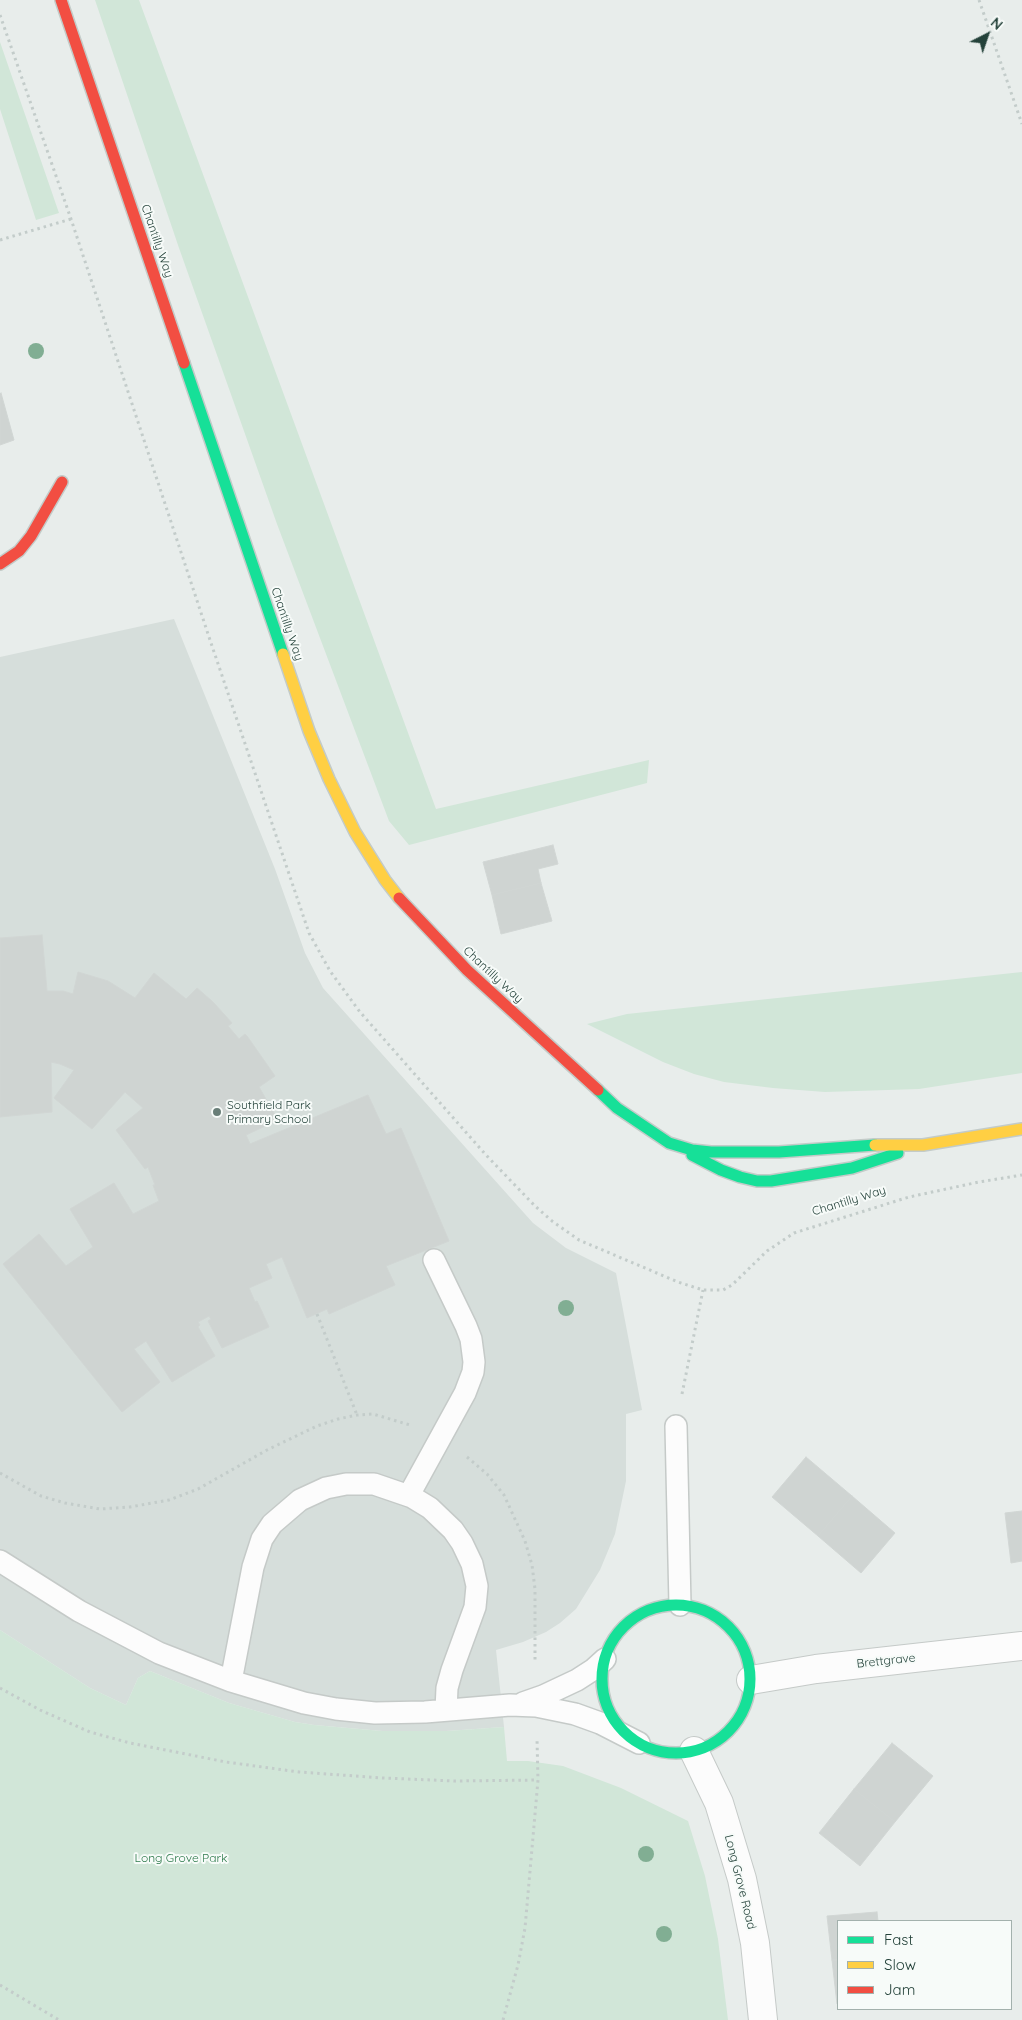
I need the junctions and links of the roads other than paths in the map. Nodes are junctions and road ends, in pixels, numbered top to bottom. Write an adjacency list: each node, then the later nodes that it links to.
1 (61, 0): 5 (street, Chantilly Way)
2 (62, 482): 3 (street)
3 (0, 564)
4 (1022, 1129): 6 (street, Chantilly Way)
5 (669, 1143): 6 (street, Chantilly Way); 6 (street, Chantilly Way)
6 (923, 1144)
7 (434, 1260): 9 (lane)
8 (676, 1426): 11 (lane)
9 (408, 1495): 15 (lane); 17 (lane)
10 (0, 1561): 15 (lane)
11 (680, 1605): 13 (street); 14 (street)
12 (1022, 1646): 14 (street, Brettgrave)
13 (605, 1659): 16 (lane); 18 (street)
14 (751, 1680): 19 (street)
15 (231, 1681): 17 (lane)
16 (510, 1705): 17 (lane); 18 (lane)
17 (446, 1710)
18 (638, 1743): 19 (street)
19 (694, 1751): 20 (street, Long Grove Road)
20 (763, 2020)

